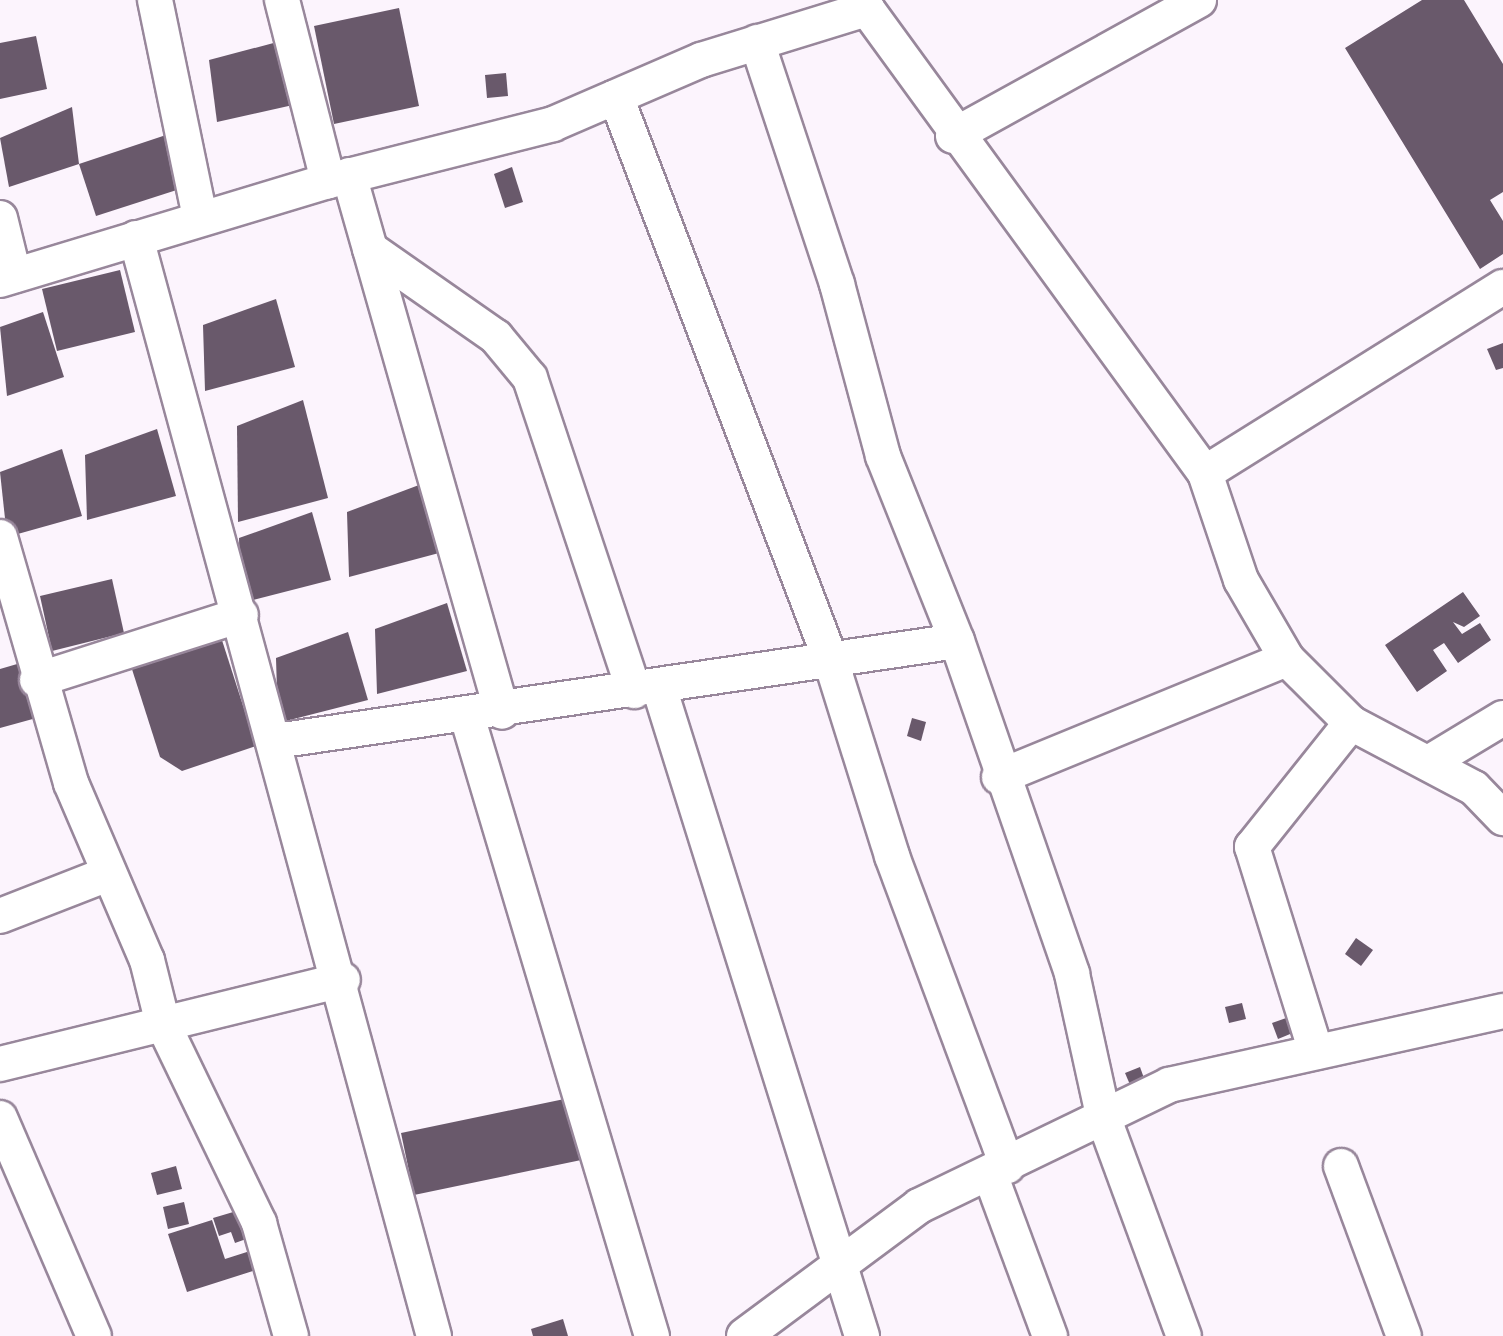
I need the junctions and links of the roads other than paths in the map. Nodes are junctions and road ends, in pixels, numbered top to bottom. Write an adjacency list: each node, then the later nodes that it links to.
1 (155, 0): 10 (street)
2 (282, 0): 8 (street)
3 (1199, 0): 7 (street)
4 (865, 5): 5 (street); 7 (street)
5 (757, 42): 6 (street); 19 (street)
6 (616, 97): 8 (street); 21 (street)
7 (953, 136): 15 (street)
8 (339, 178): 10 (street); 12 (street)
9 (0, 218): 13 (street)
10 (200, 218): 11 (street)
11 (136, 238): 13 (street); 17 (street)
12 (370, 249): 23 (street); 24 (street)
13 (7, 277)
14 (1503, 287): 15 (street)
15 (1205, 473): 20 (street)
16 (0, 537): 18 (street)
17 (241, 615): 22 (street); 28 (street)
18 (11, 627): 22 (street)
19 (957, 641): 21 (street); 30 (street)
20 (1287, 659): 27 (street); 30 (street)
21 (831, 661): 23 (street); 42 (street)
22 (37, 680): 32 (street)
23 (646, 689): 24 (street); 43 (street)
24 (502, 712): 25 (street)
25 (467, 716): 28 (street); 47 (street)
26 (1503, 718): 29 (street)
27 (1351, 723): 29 (street); 37 (street)
28 (276, 741): 34 (street)
29 (1430, 762): 31 (street)
30 (999, 777): 40 (street)
31 (1503, 818)
32 (108, 874): 33 (street); 36 (street)
33 (0, 916)
34 (343, 980): 36 (street); 46 (street)
35 (1503, 1011): 37 (street)
36 (163, 1024): 38 (street); 45 (street)
37 (1316, 1052): 40 (street)
38 (0, 1064)
39 (0, 1118): 44 (street)
40 (1104, 1119): 42 (street); 51 (street)
41 (1341, 1166): 52 (street)
42 (998, 1170): 43 (street); 50 (street)
43 (839, 1269): 48 (street); 49 (street)
44 (94, 1336)
45 (291, 1336)
46 (434, 1336)
47 (652, 1336)
48 (744, 1336)
49 (862, 1336)
50 (1050, 1336)
51 (1184, 1336)
52 (1404, 1336)

